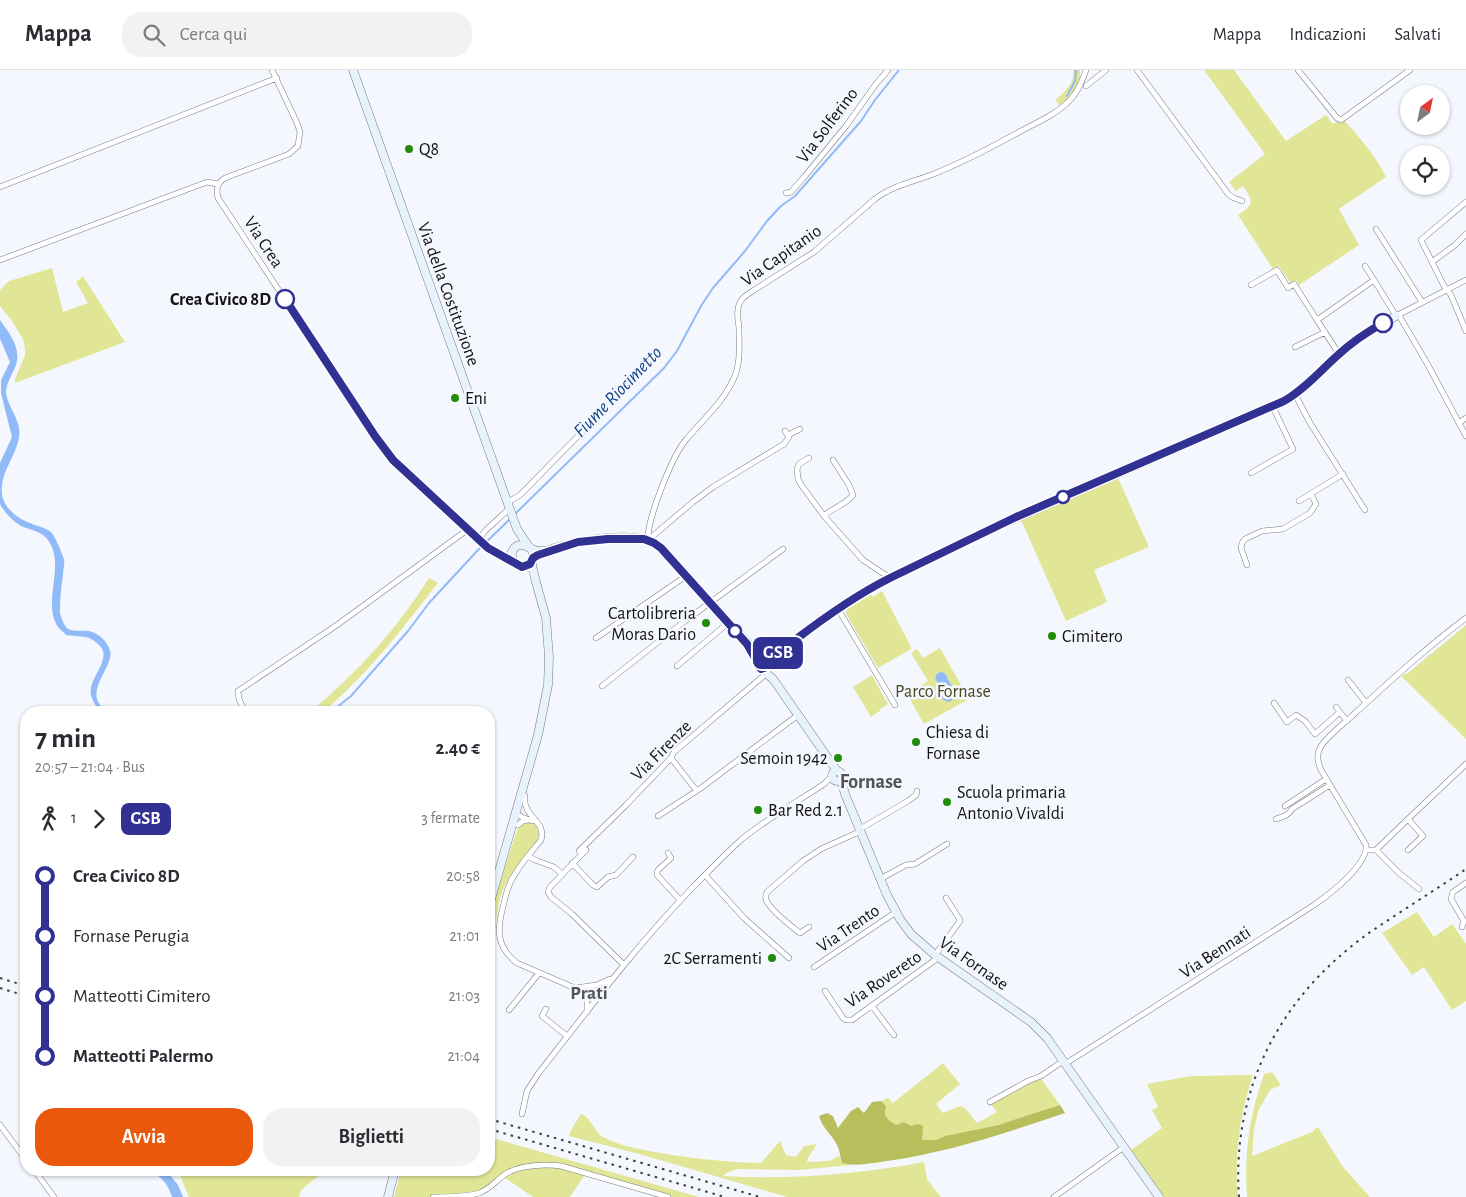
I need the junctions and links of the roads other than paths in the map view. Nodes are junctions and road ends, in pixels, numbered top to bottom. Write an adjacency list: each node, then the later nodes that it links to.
1 (272, 70): 9 (street)
2 (353, 70): 45 (street, Via della Costituzione)
3 (888, 70): 13 (street, Via Solferino)
4 (1084, 70): 51 (street, Via Capitanio)
5 (1106, 70): 10 (street)
6 (1137, 70): 14 (street)
7 (1298, 70): 8 (street)
8 (1410, 70)
9 (276, 78): 11 (street); 12 (street)
10 (1086, 86)
11 (218, 184): 18 (street); 49 (street, Via Crea)
12 (0, 187)
13 (786, 193)
14 (1242, 200)
15 (1466, 202): 19 (street)
16 (1376, 229): 25 (street)
17 (1466, 234): 19 (street)
18 (0, 260)
19 (1432, 262): 24 (street)
20 (1365, 266): 21 (street)
21 (1374, 280): 26 (street); 27 (street)
22 (1466, 280): 24 (street)
23 (1251, 286): 27 (street)
24 (1446, 290): 25 (street); 28 (street)
25 (1422, 302): 26 (street)
26 (1399, 315): 31 (street); 36 (street)
27 (1317, 320): 29 (street)
28 (1466, 331)
29 (1325, 332): 30 (street); 31 (street)
30 (1294, 347)
31 (1339, 354): 32 (street)
32 (1295, 394): 33 (street); 42 (street)
33 (1273, 407): 41 (street); 61 (street)
34 (590, 418): 45 (street)
35 (1466, 418): 36 (street)
36 (1459, 423): 38 (street)
37 (800, 429): 51 (street)
38 (1466, 436)
39 (809, 458): 47 (street)
40 (833, 460): 47 (street)
41 (1251, 473)
42 (1343, 474): 43 (street); 46 (street)
43 (1311, 494): 44 (street); 59 (street)
44 (1298, 501)
45 (510, 508): 48 (street, Via della Costituzione); 50 (street)
46 (1366, 510)
47 (824, 516): 61 (street)
48 (516, 526): 52 (street, Via della Costituzione); 53 (street, Via della Costituzione)
49 (467, 530): 50 (street, Via Crea); 75 (street)
50 (478, 540): 56 (street, Via Crea)
51 (648, 540): 55 (street); 60 (street, Via Fornase)
52 (515, 547): 53 (street); 56 (street); 58 (street)
53 (530, 548): 55 (street); 57 (street)
54 (783, 549): 63 (street)
55 (547, 552): 57 (street)
56 (501, 555): 58 (street, Via Crea)
57 (533, 559): 58 (street); 62 (street)
58 (517, 564): 62 (street)
59 (1247, 565)
60 (686, 576): 63 (street, Via Fornase); 67 (street)
61 (890, 578): 64 (street)
62 (536, 582): 81 (street)
63 (710, 602): 66 (street, Via Fornase); 71 (street)
64 (838, 608): 68 (street); 74 (street)
65 (1466, 618): 73 (street)
66 (728, 623): 68 (street, Via Fornase); 69 (street)
67 (596, 638)
68 (765, 665): 76 (street, Via Fornase); 80 (street, Via Firenze)
69 (676, 666)
70 (1348, 680): 73 (street)
71 (602, 686)
72 (1274, 703): 78 (street)
73 (1366, 703): 77 (street)
74 (895, 705)
75 (242, 706)
76 (798, 715): 83 (street, Via Fornase); 86 (street)
77 (1347, 721): 78 (street); 79 (street)
78 (1315, 734): 79 (street)
79 (1322, 744): 84 (street)
80 (671, 758): 86 (street); 102 (street, Via Firenze)
81 (530, 763): 88 (street); 90 (street)
82 (1466, 764): 94 (street)
83 (836, 777): 96 (street, Via Fornase); 109 (street)
84 (1326, 779): 85 (street); 89 (street)
85 (1330, 785): 93 (street); 99 (street)
86 (696, 790): 91 (street)
87 (917, 791): 96 (street)
88 (525, 796): 92 (street)
89 (1286, 806)
90 (518, 813): 92 (street); 106 (street)
91 (658, 816)
92 (530, 818): 95 (street); 104 (street)
93 (1276, 819)
94 (1408, 819): 100 (street); 101 (street)
95 (518, 825): 106 (street)
96 (860, 830): 110 (street, Via Fornase); 117 (street)
97 (947, 844): 110 (street)
98 (586, 850): 107 (street)
99 (1367, 850): 100 (street); 134 (street, Via Bennati)
100 (1376, 850): 113 (street)
101 (1408, 850)
102 (579, 851)
103 (668, 853): 115 (street)
104 (528, 856): 108 (street); 123 (street)
105 (633, 857): 107 (street)
106 (502, 861): 112 (street)
107 (572, 863): 108 (street)
108 (562, 874): 121 (street)
109 (705, 875): 115 (street); 120 (street)
110 (880, 879): 116 (street, Via Fornase)
111 (1466, 883): 118 (street)
112 (495, 885)
113 (1419, 888)
114 (946, 898): 119 (street, Via Rovereto)
115 (680, 900): 121 (street)
116 (896, 912): 119 (street, Via Fornase); 122 (street, Via Trento)
117 (809, 927)
118 (1462, 927)
119 (937, 956): 128 (street, Via Rovereto); 134 (street, Via Fornase)
120 (789, 958)
121 (623, 964): 124 (street)
122 (814, 967)
123 (539, 973): 125 (street); 130 (street)
124 (615, 975): 125 (street); 127 (street)
125 (583, 990): 127 (street); 131 (street)
126 (825, 991): 128 (street, Via Rovereto)
127 (598, 998): 131 (street)
128 (872, 1006): 132 (street)
129 (546, 1009): 133 (street)
130 (509, 1010)
131 (586, 1012): 133 (street)
132 (894, 1035)
133 (567, 1036): 136 (street)
134 (1064, 1063): 135 (street); 138 (street, Via Fornase)
135 (990, 1102)
136 (522, 1114)
137 (0, 1125): 139 (street)
138 (1124, 1147): 146 (street); 147 (street, Via Fornase)
139 (20, 1152)
140 (38, 1176): 142 (street)
141 (394, 1176): 143 (street)
142 (54, 1197)
143 (388, 1197)
144 (433, 1197): 145 (street)
145 (668, 1197)
146 (1054, 1197)
147 (1159, 1197)

